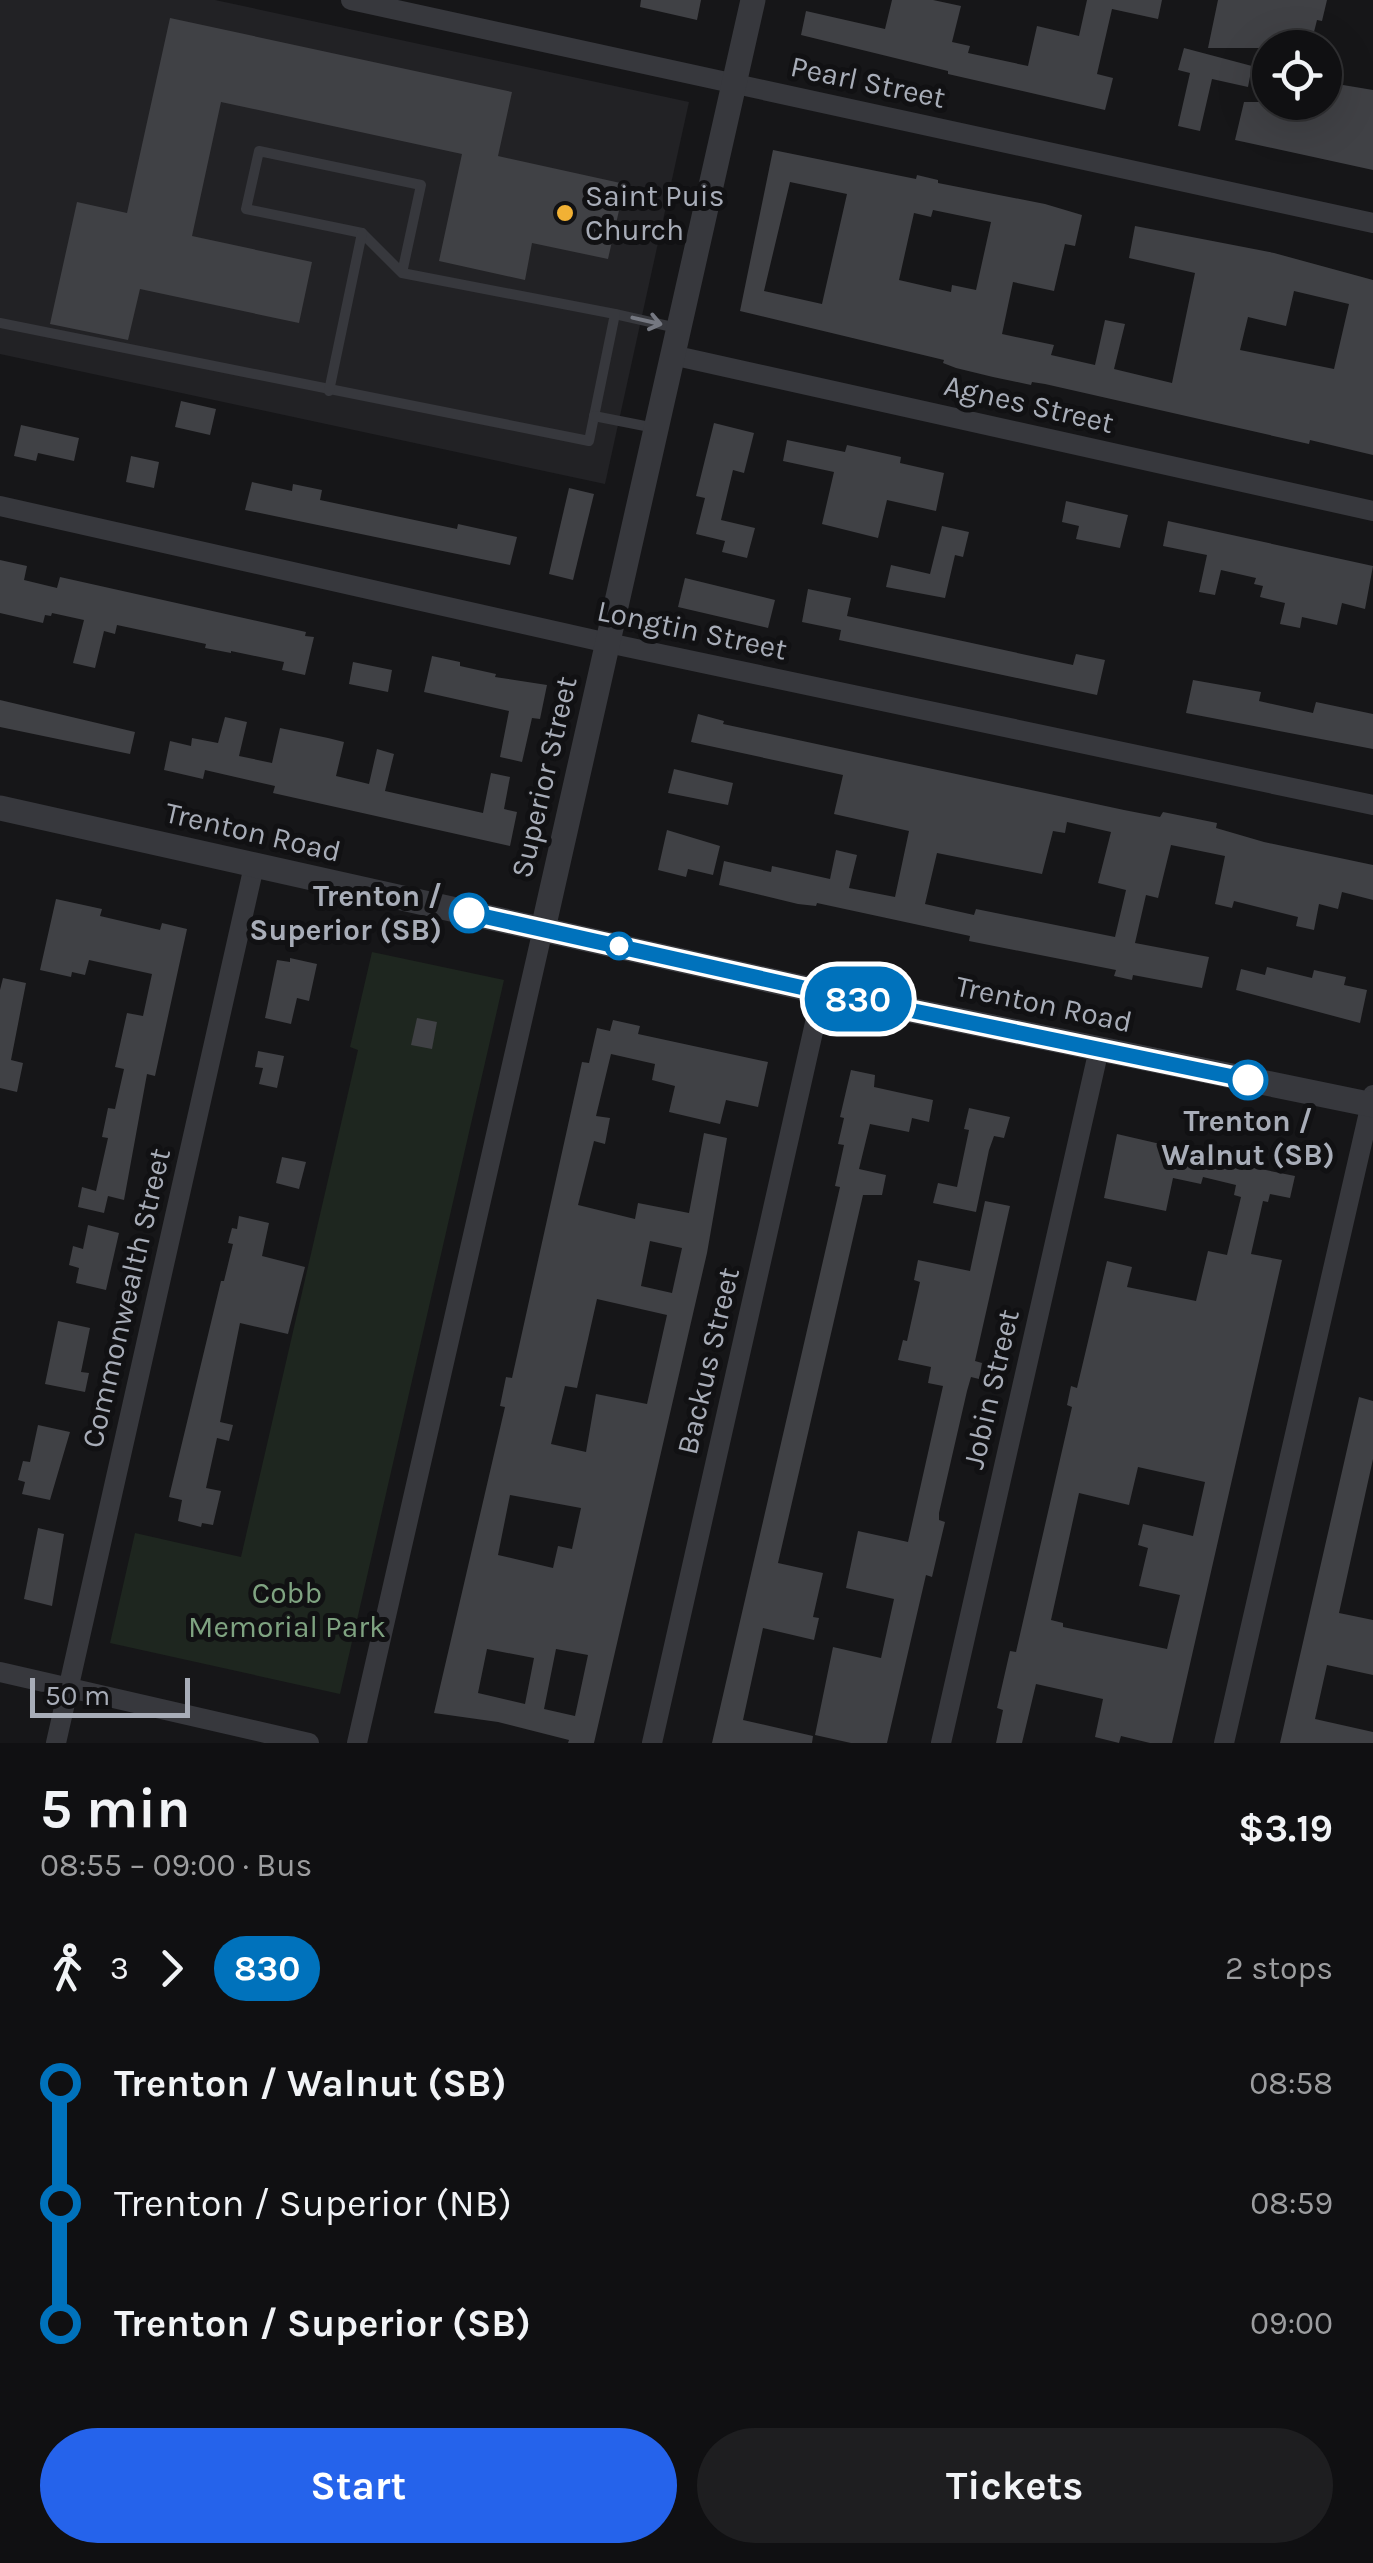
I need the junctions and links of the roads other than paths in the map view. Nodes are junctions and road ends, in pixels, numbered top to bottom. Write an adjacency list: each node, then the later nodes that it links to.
1 (351, 0): 3 (street, Pearl Street)
2 (752, 0): 3 (street, Superior Street)
3 (734, 83): 4 (street, Pearl Street); 9 (street, Superior Street)
4 (1373, 223)
5 (362, 234): 6 (lane); 6 (lane); 11 (lane)
6 (402, 273): 7 (lane)
7 (615, 314): 9 (lane, one-way to 9); 12 (lane)
8 (0, 323): 11 (lane)
9 (678, 328): 10 (street, Superior Street)
10 (672, 355): 13 (street, Superior Street); 15 (street, Agnes Street)
11 (329, 390): 12 (lane)
12 (594, 416): 13 (lane)
13 (656, 429): 16 (street, Superior Street)
14 (0, 506): 16 (street, Longtin Street)
15 (1373, 512)
16 (608, 643): 17 (street, Longtin Street); 20 (street, Superior Street)
17 (1373, 806)
18 (0, 808): 19 (street, Trenton Road)
19 (254, 866): 20 (street, Trenton Road); 25 (street, Commonwealth Street)
20 (543, 929): 21 (street, Trenton Road); 28 (street, Superior Street)
21 (822, 992): 22 (street, Trenton Road); 29 (street, Backus Street)
22 (1099, 1048): 23 (street, Trenton Road); 30 (street, Jobin Street)
23 (1372, 1102): 31 (street)
24 (0, 1672): 25 (street)
25 (68, 1688): 26 (street, Commonwealth Street); 27 (street)
26 (56, 1743)
27 (310, 1743)
28 (357, 1743)
29 (652, 1743)
30 (941, 1743)
31 (1224, 1743)

